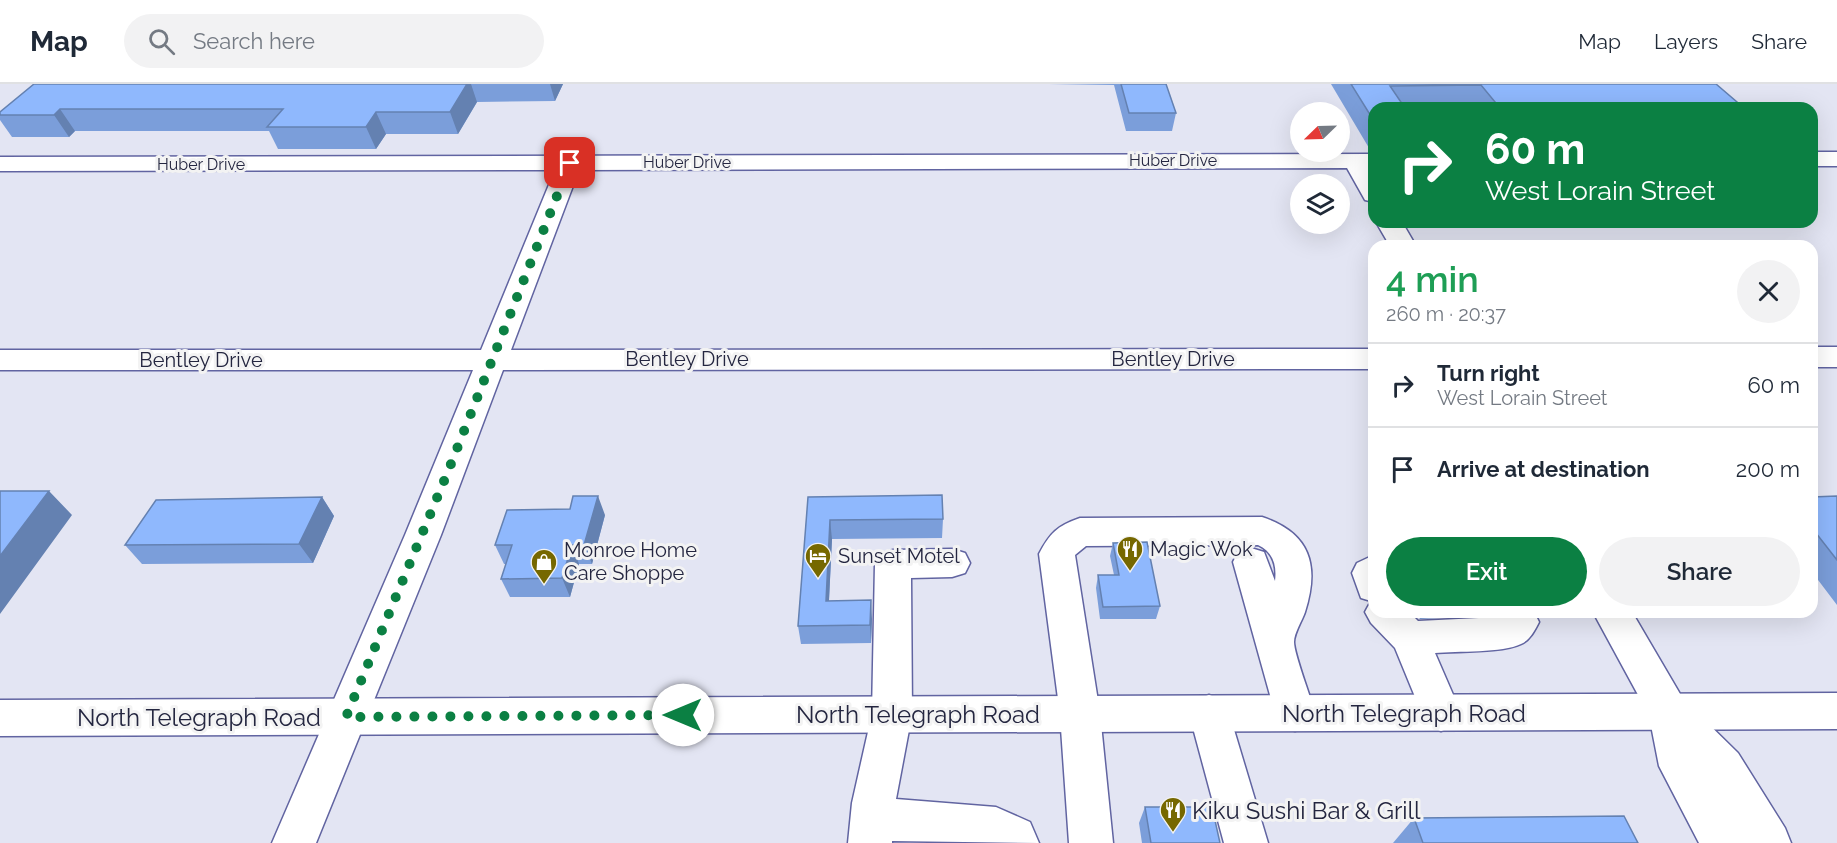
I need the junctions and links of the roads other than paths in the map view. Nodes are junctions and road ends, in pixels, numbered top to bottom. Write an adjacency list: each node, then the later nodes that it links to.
1 (1818, 159): 2 (street)
2 (1837, 159)
3 (1364, 161): 4 (street, Huber Drive)
4 (570, 163): 5 (street, Huber Drive); 8 (street)
5 (0, 164)
6 (1818, 357): 7 (street)
7 (1837, 357)
8 (494, 359): 9 (street, Bentley Drive); 10 (street, Bentley Drive); 25 (street)
9 (1368, 359)
10 (0, 360)
11 (1251, 562): 17 (street)
12 (952, 563): 23 (street)
13 (1390, 618): 16 (street)
14 (1615, 618): 19 (street)
15 (1513, 622): 16 (street)
16 (1410, 638): 22 (street)
17 (1274, 642): 21 (street); 24 (street)
18 (1837, 711): 19 (street, North Telegraph Road)
19 (1669, 712): 22 (street, North Telegraph Road); 32 (street); 33 (street)
20 (1209, 713): 21 (street, North Telegraph Road); 24 (street, North Telegraph Road); 31 (street)
21 (1295, 713): 22 (street, North Telegraph Road)
22 (1441, 713)
23 (892, 714): 24 (street, North Telegraph Road); 25 (street, North Telegraph Road); 27 (street)
24 (1080, 714): 30 (street)
25 (346, 717): 26 (street, North Telegraph Road); 28 (street)
26 (0, 718)
27 (871, 830): 29 (street)
28 (294, 843)
29 (1017, 843)
30 (1091, 843)
31 (1246, 843)
32 (1723, 843)
33 (1769, 843)

